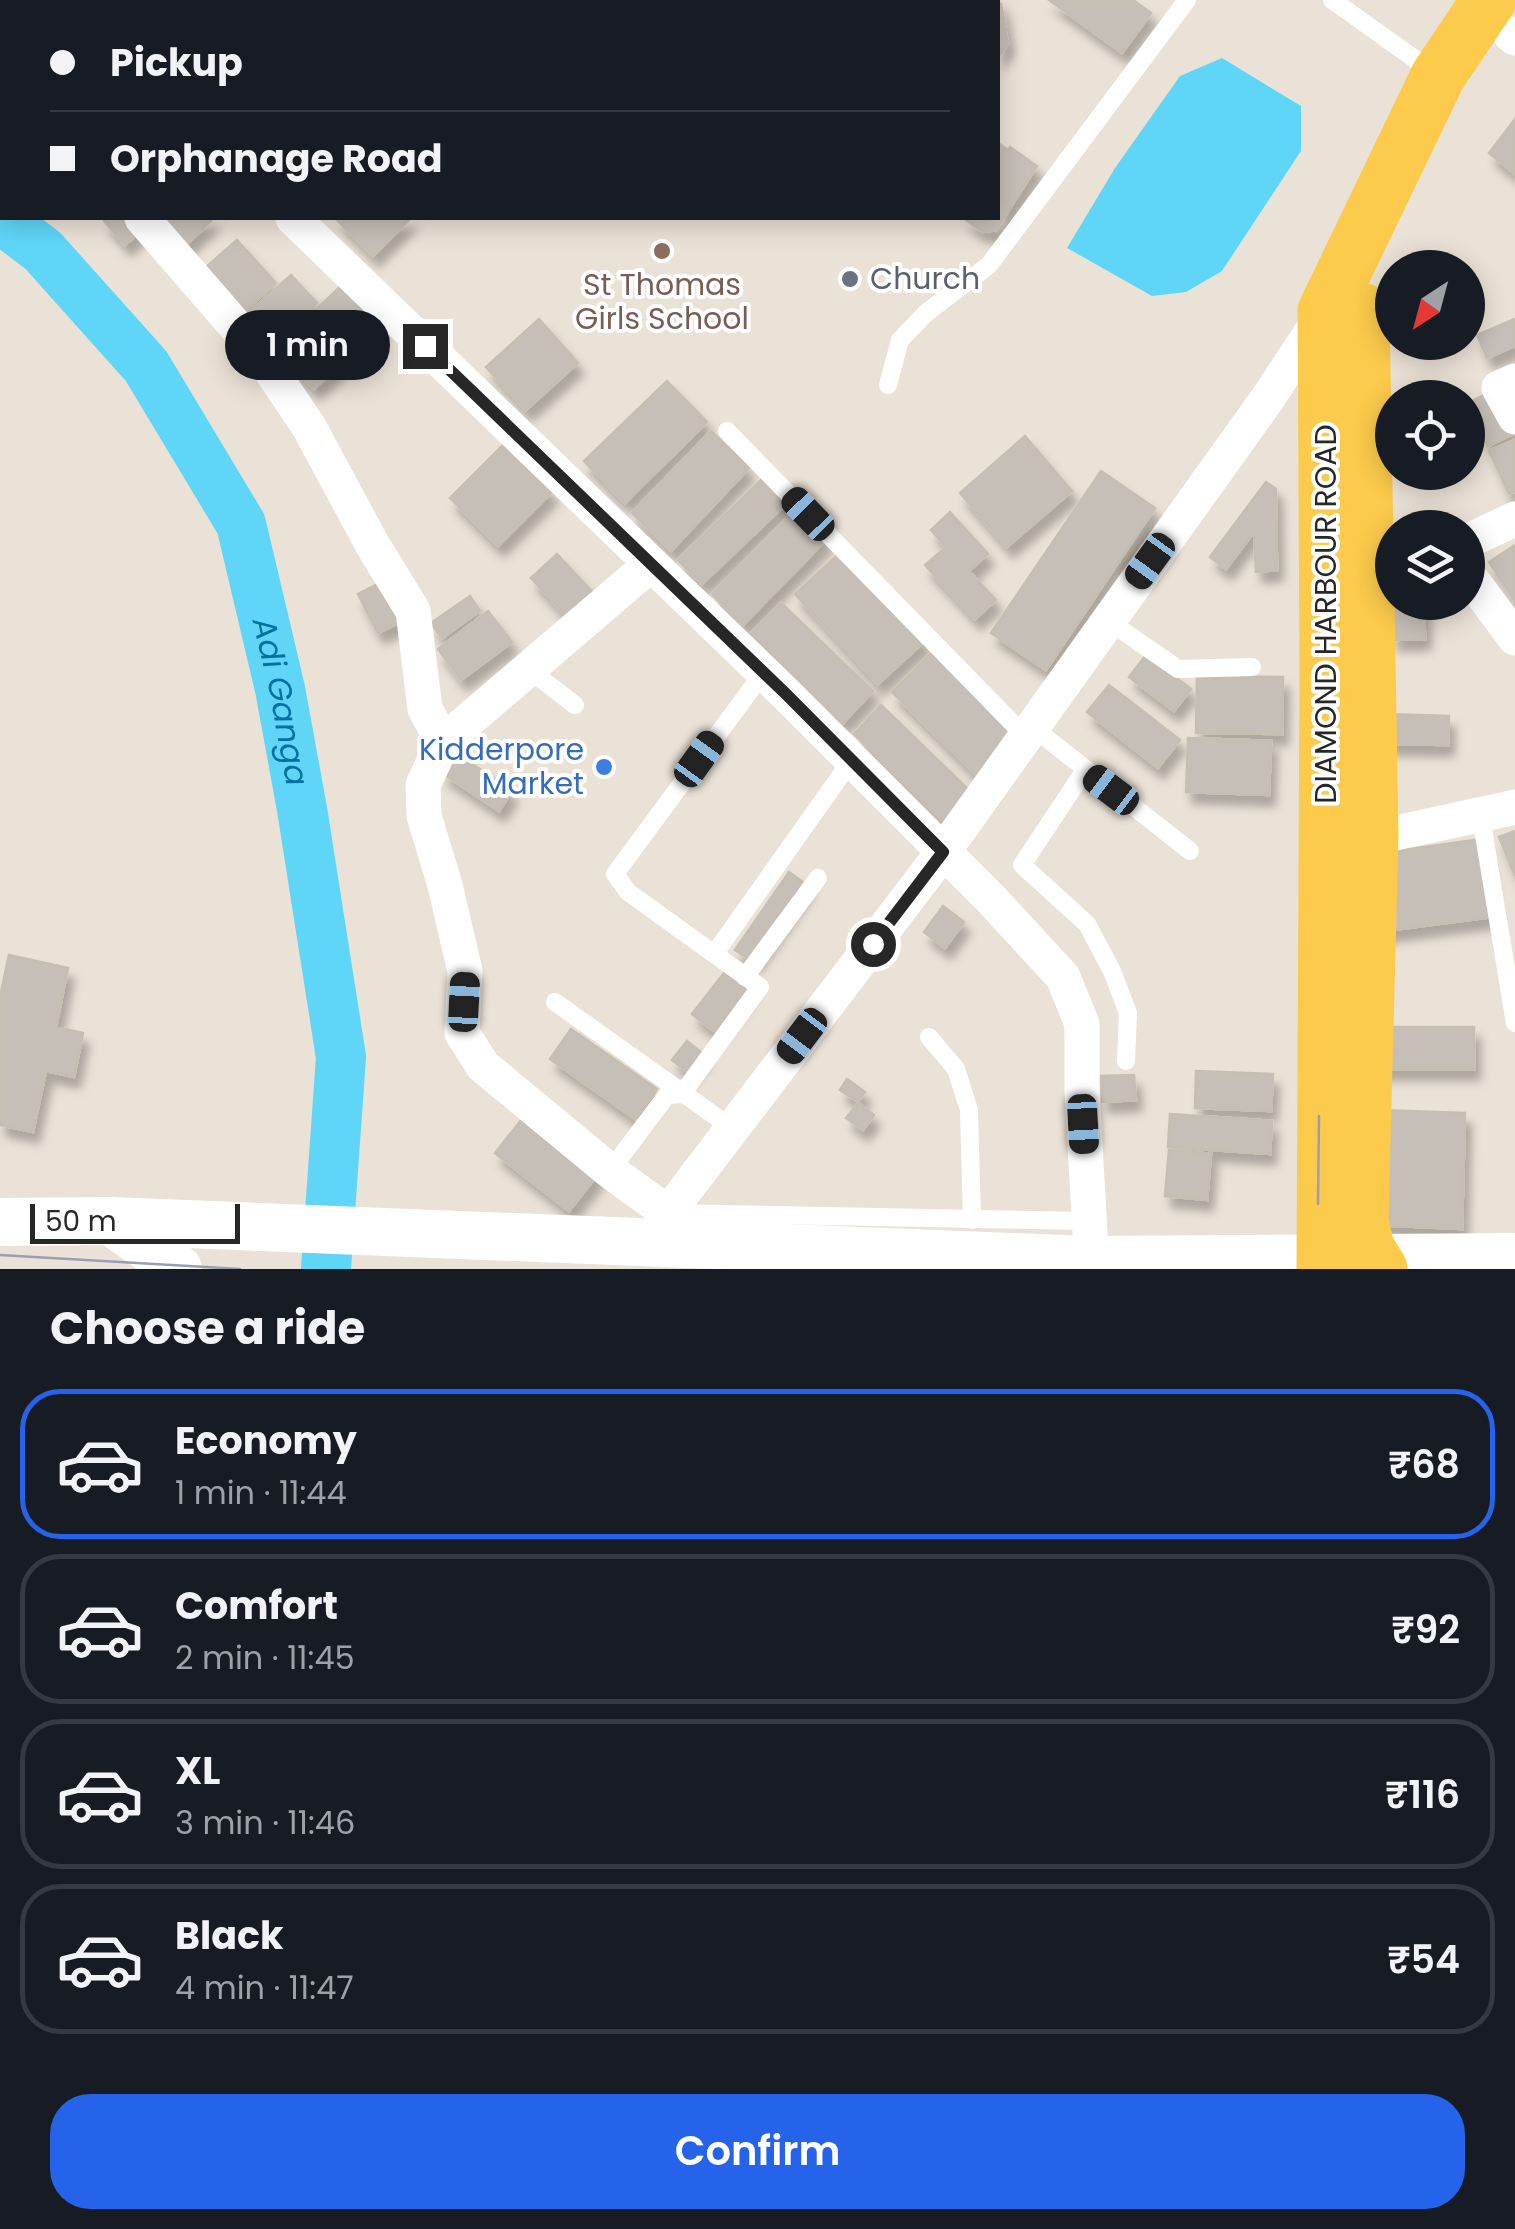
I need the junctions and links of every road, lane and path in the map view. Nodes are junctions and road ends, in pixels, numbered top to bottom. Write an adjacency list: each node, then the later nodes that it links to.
1 (1187, 0): 9 (lane)
2 (1332, 0): 4 (lane)
3 (1507, 25): 4 (main road, DIAMOND HARBOUR ROAD); 7 (main road, DIAMOND HARBOUR ROAD)
4 (1438, 76): 7 (main road, DIAMOND HARBOUR ROAD)
5 (144, 220): 25 (street)
6 (296, 220): 15 (street)
7 (1344, 309): 12 (main road, DIAMOND HARBOUR ROAD); 17 (street); 51 (main road, DIAMOND HARBOUR ROAD)
8 (1515, 380): 10 (street)
9 (888, 385)
10 (1515, 417)
11 (727, 431): 24 (lane)
12 (1375, 513)
13 (1515, 519): 14 (street)
14 (1485, 533)
15 (650, 565): 20 (street); 22 (street)
16 (1485, 597): 19 (street)
17 (1107, 620): 21 (lane); 24 (street)
18 (1378, 620): 30 (main road, DIAMOND HARBOUR ROAD)
19 (1515, 638)
20 (528, 668): 23 (lane); 25 (street)
21 (1252, 668)
22 (763, 673): 26 (street); 34 (lane)
23 (575, 705)
24 (1028, 731): 27 (lane); 32 (street)
25 (443, 742): 42 (street)
26 (851, 761): 32 (street); 34 (lane)
27 (1085, 770): 31 (lane); 39 (lane)
28 (1515, 807): 29 (street)
29 (1480, 817): 30 (street); 37 (lane)
30 (1371, 834): 52 (main road, DIAMOND HARBOUR ROAD)
31 (1190, 851)
32 (943, 852): 41 (street); 46 (street)
33 (818, 878): 35 (lane)
34 (715, 952): 35 (lane)
35 (745, 977): 40 (lane)
36 (555, 1002): 40 (lane)
37 (1515, 1024)
38 (928, 1037): 44 (lane)
39 (1126, 1060)
40 (682, 1094): 41 (lane); 42 (lane)
41 (732, 1128): 43 (street)
42 (610, 1171): 43 (street)
43 (668, 1213): 44 (lane)
44 (972, 1220): 46 (lane)
45 (111, 1221): 47 (main road); 48 (main road); 49 (main road)
46 (1088, 1221): 50 (street)
47 (0, 1222)
48 (1515, 1257)
49 (178, 1269)
50 (1092, 1269)
51 (1324, 1269)
52 (1380, 1269)

